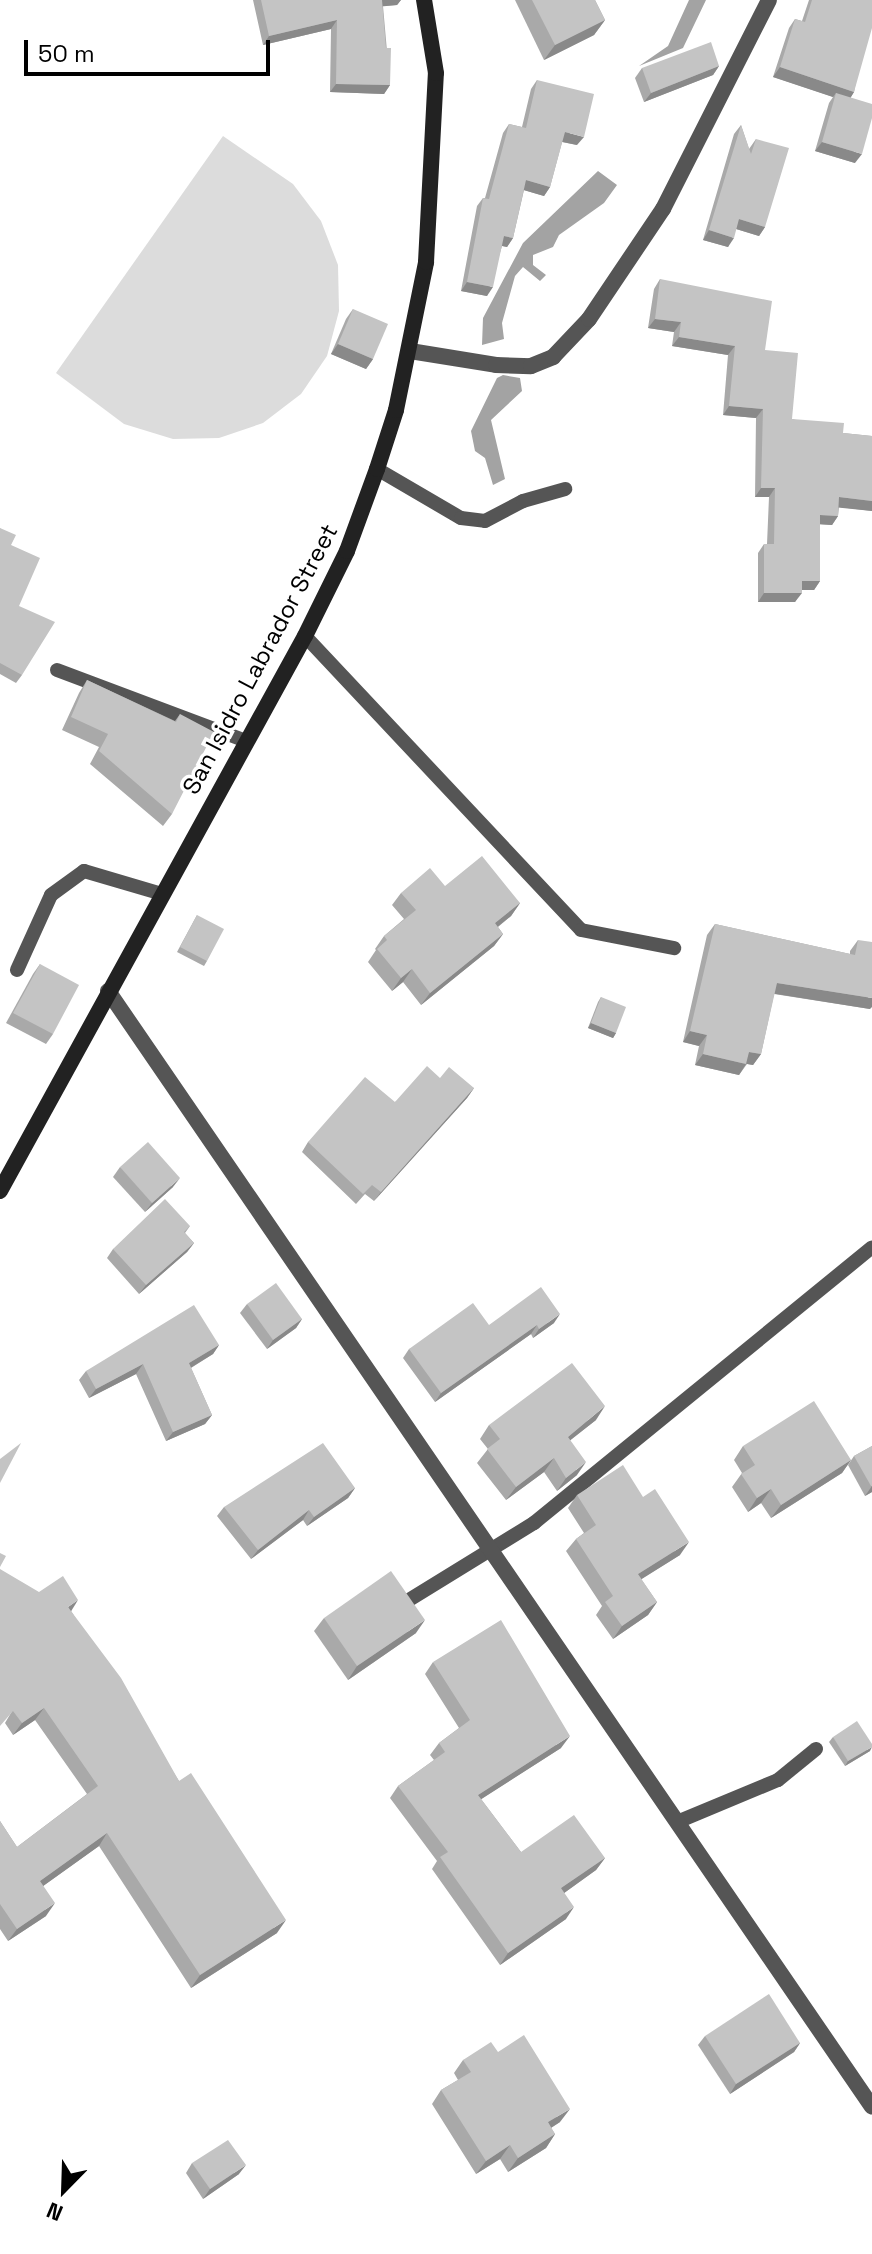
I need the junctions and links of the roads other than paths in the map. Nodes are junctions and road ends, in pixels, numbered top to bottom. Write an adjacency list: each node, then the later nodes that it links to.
1 (424, 0): 3 (main road, San Isidro Labrador Street)
2 (769, 0): 3 (street)
3 (410, 351): 4 (main road, San Isidro Labrador Street)
4 (377, 469): 5 (lane); 6 (main road, San Isidro Labrador Street)
5 (565, 489)
6 (305, 636): 8 (main road, San Isidro Labrador Street); 10 (lane)
7 (57, 670): 8 (lane)
8 (246, 741): 9 (main road, San Isidro Labrador Street)
9 (162, 894): 11 (lane); 12 (main road, San Isidro Labrador Street)
10 (674, 948)
11 (17, 970)
12 (108, 991): 13 (main road, San Isidro Labrador Street); 15 (street)
13 (0, 1191)
14 (872, 1247): 15 (lane)
15 (492, 1552): 16 (lane); 18 (street)
16 (404, 1603)
17 (816, 1749): 18 (lane)
18 (677, 1822): 19 (street)
19 (872, 2107)

